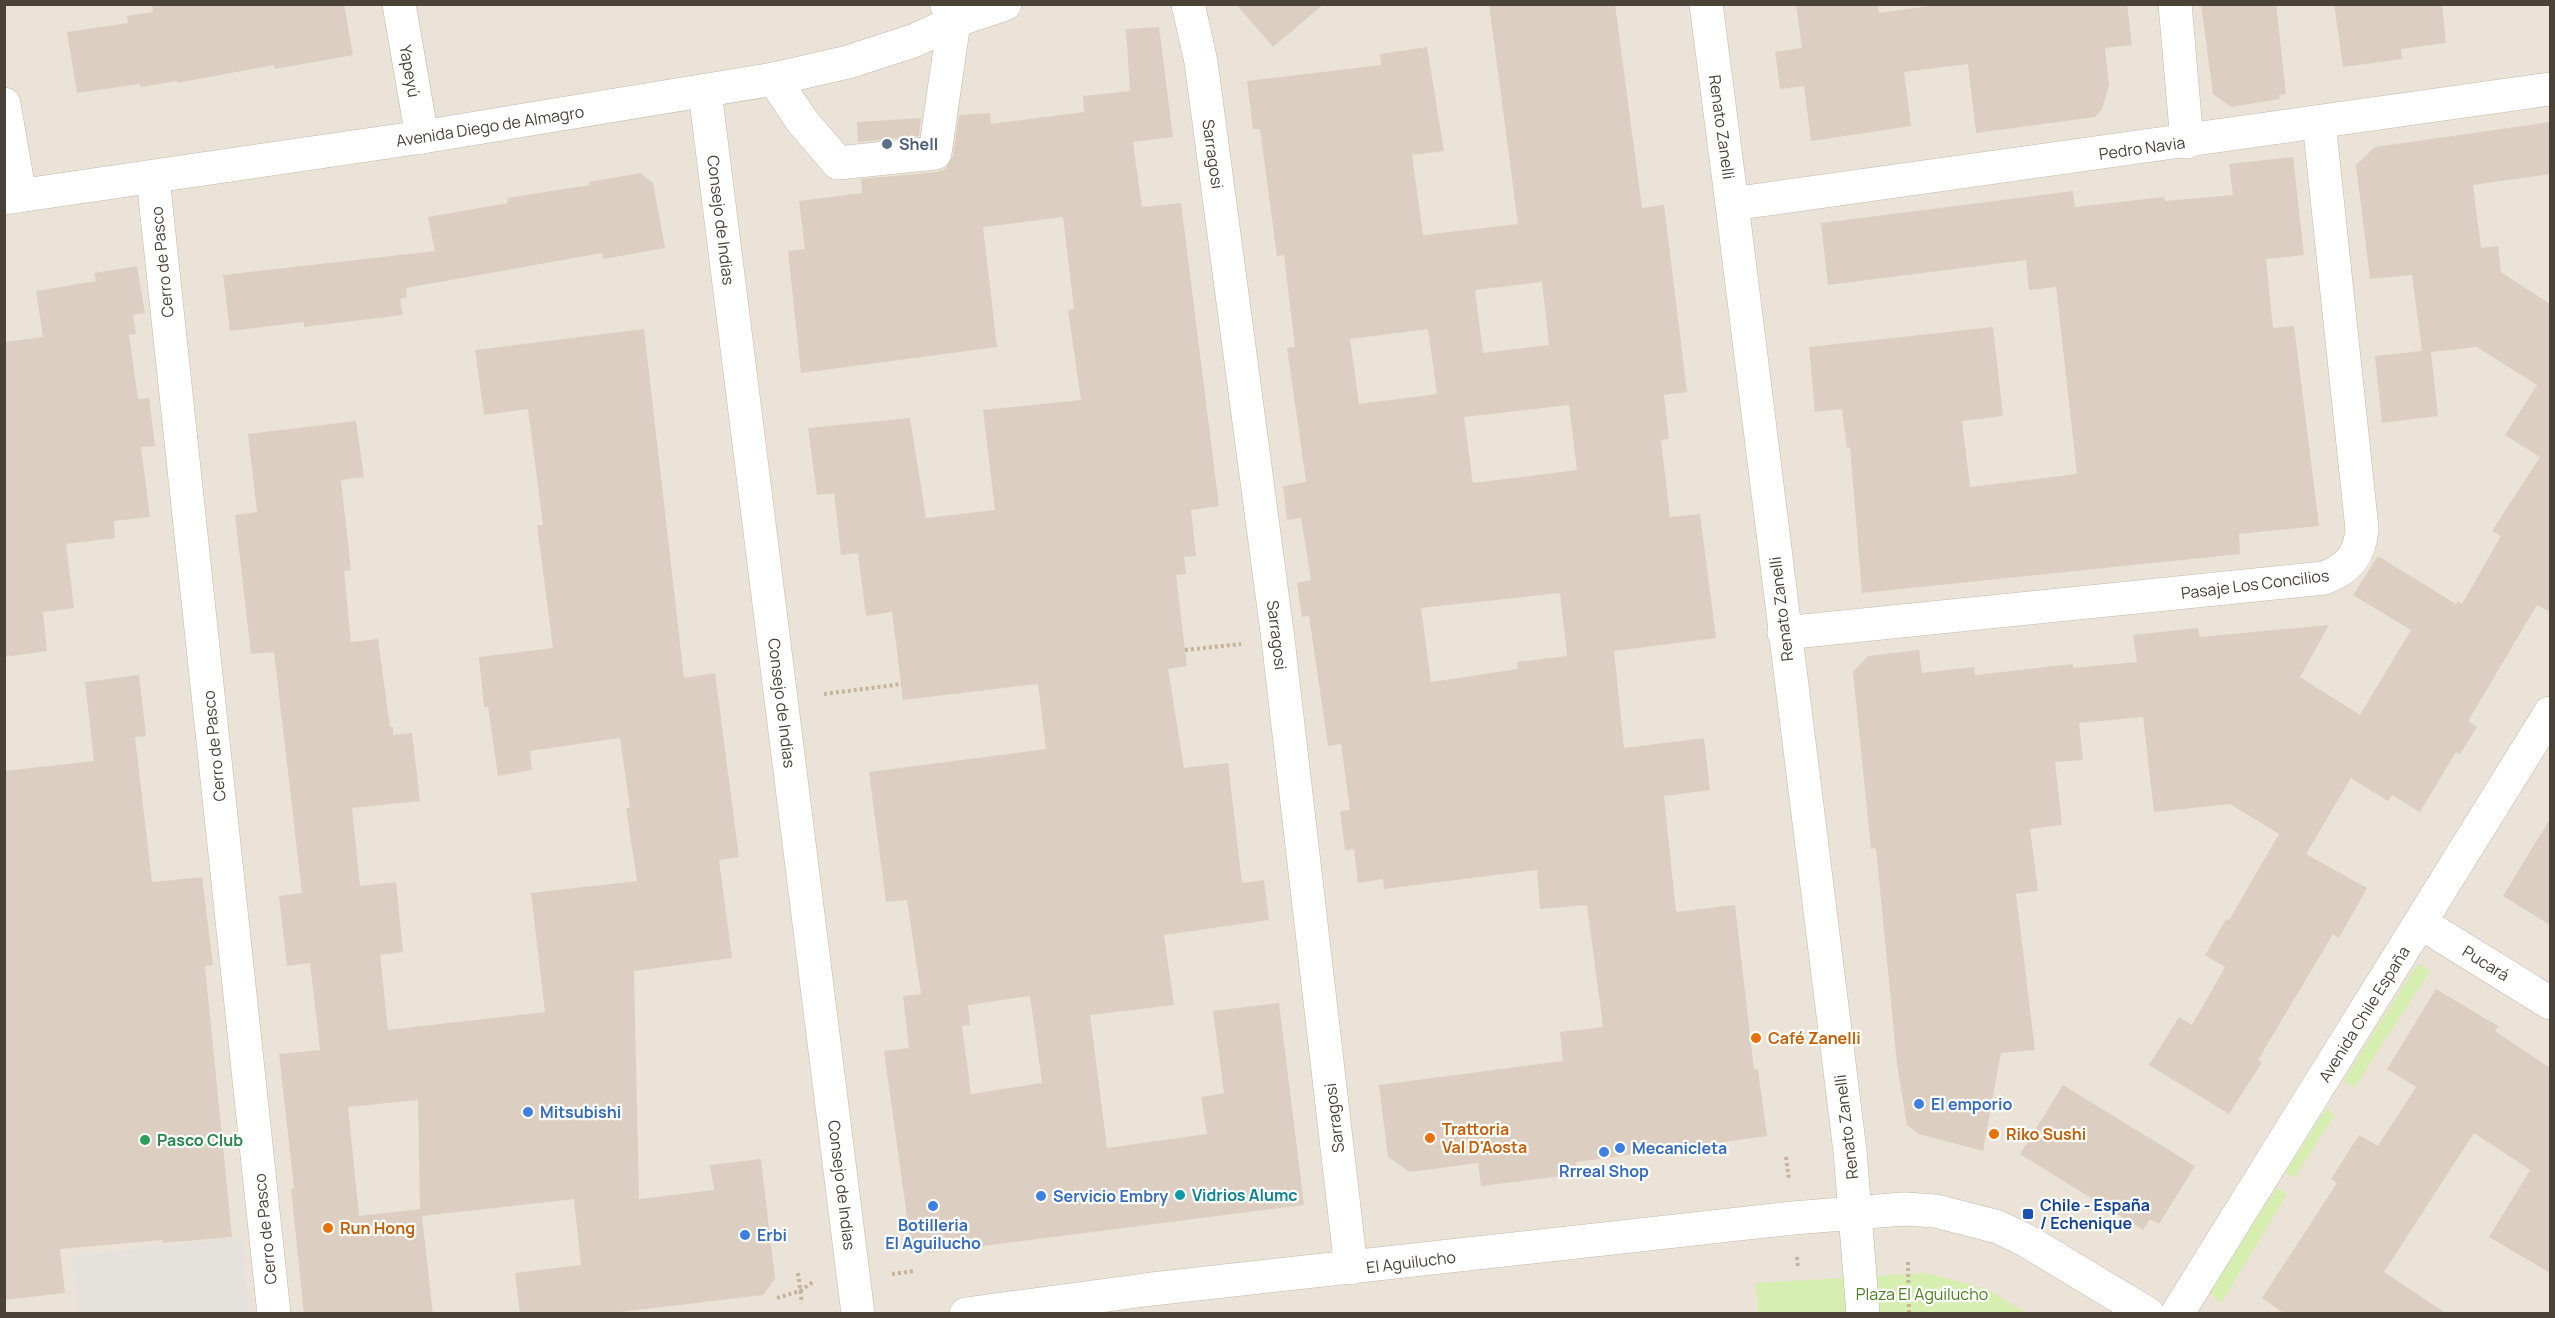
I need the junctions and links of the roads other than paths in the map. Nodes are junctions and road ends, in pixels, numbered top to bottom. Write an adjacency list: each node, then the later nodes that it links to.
1 (399, 4): 12 (street, Yapeyú)
2 (1005, 4): 6 (street, Avenida Diego de Almagro)
3 (1188, 4): 22 (street, Sarragosi)
4 (1706, 4): 16 (street, Renato Zanelli)
5 (2175, 4): 13 (street)
6 (962, 12): 7 (street, Avenida Diego de Almagro); 7 (street)
7 (774, 79): 9 (street, Avenida Diego de Almagro)
8 (2550, 89): 11 (street, Pedro Navia)
9 (705, 92): 12 (street, Avenida Diego de Almagro); 25 (street, Consejo de Indias)
10 (4, 104): 15 (street)
11 (2319, 122): 13 (street, Pedro Navia); 17 (street, Pasaje Los Concilios)
12 (422, 138): 14 (street, Avenida Diego de Almagro)
13 (2187, 142): 16 (street, Pedro Navia)
14 (153, 178): 15 (street, Avenida Diego de Almagro); 24 (street, Cerro de Pasco)
15 (12, 197)
16 (1732, 204): 17 (street, Renato Zanelli)
17 (1784, 633): 21 (street, Renato Zanelli)
18 (2550, 713): 19 (street, Avenida Chile España)
19 (2421, 923): 20 (street, Pucará); 29 (street, Avenida Chile España)
20 (2550, 1003)
21 (1856, 1214): 22 (street, El Aguilucho); 27 (street); 28 (street, El Aguilucho)
22 (1351, 1268): 23 (street, El Aguilucho)
23 (1154, 1301): 26 (street, El Aguilucho)
24 (274, 1314)
25 (858, 1314)
26 (966, 1314)
27 (1863, 1314)
28 (2148, 1314)
29 (2176, 1314)

